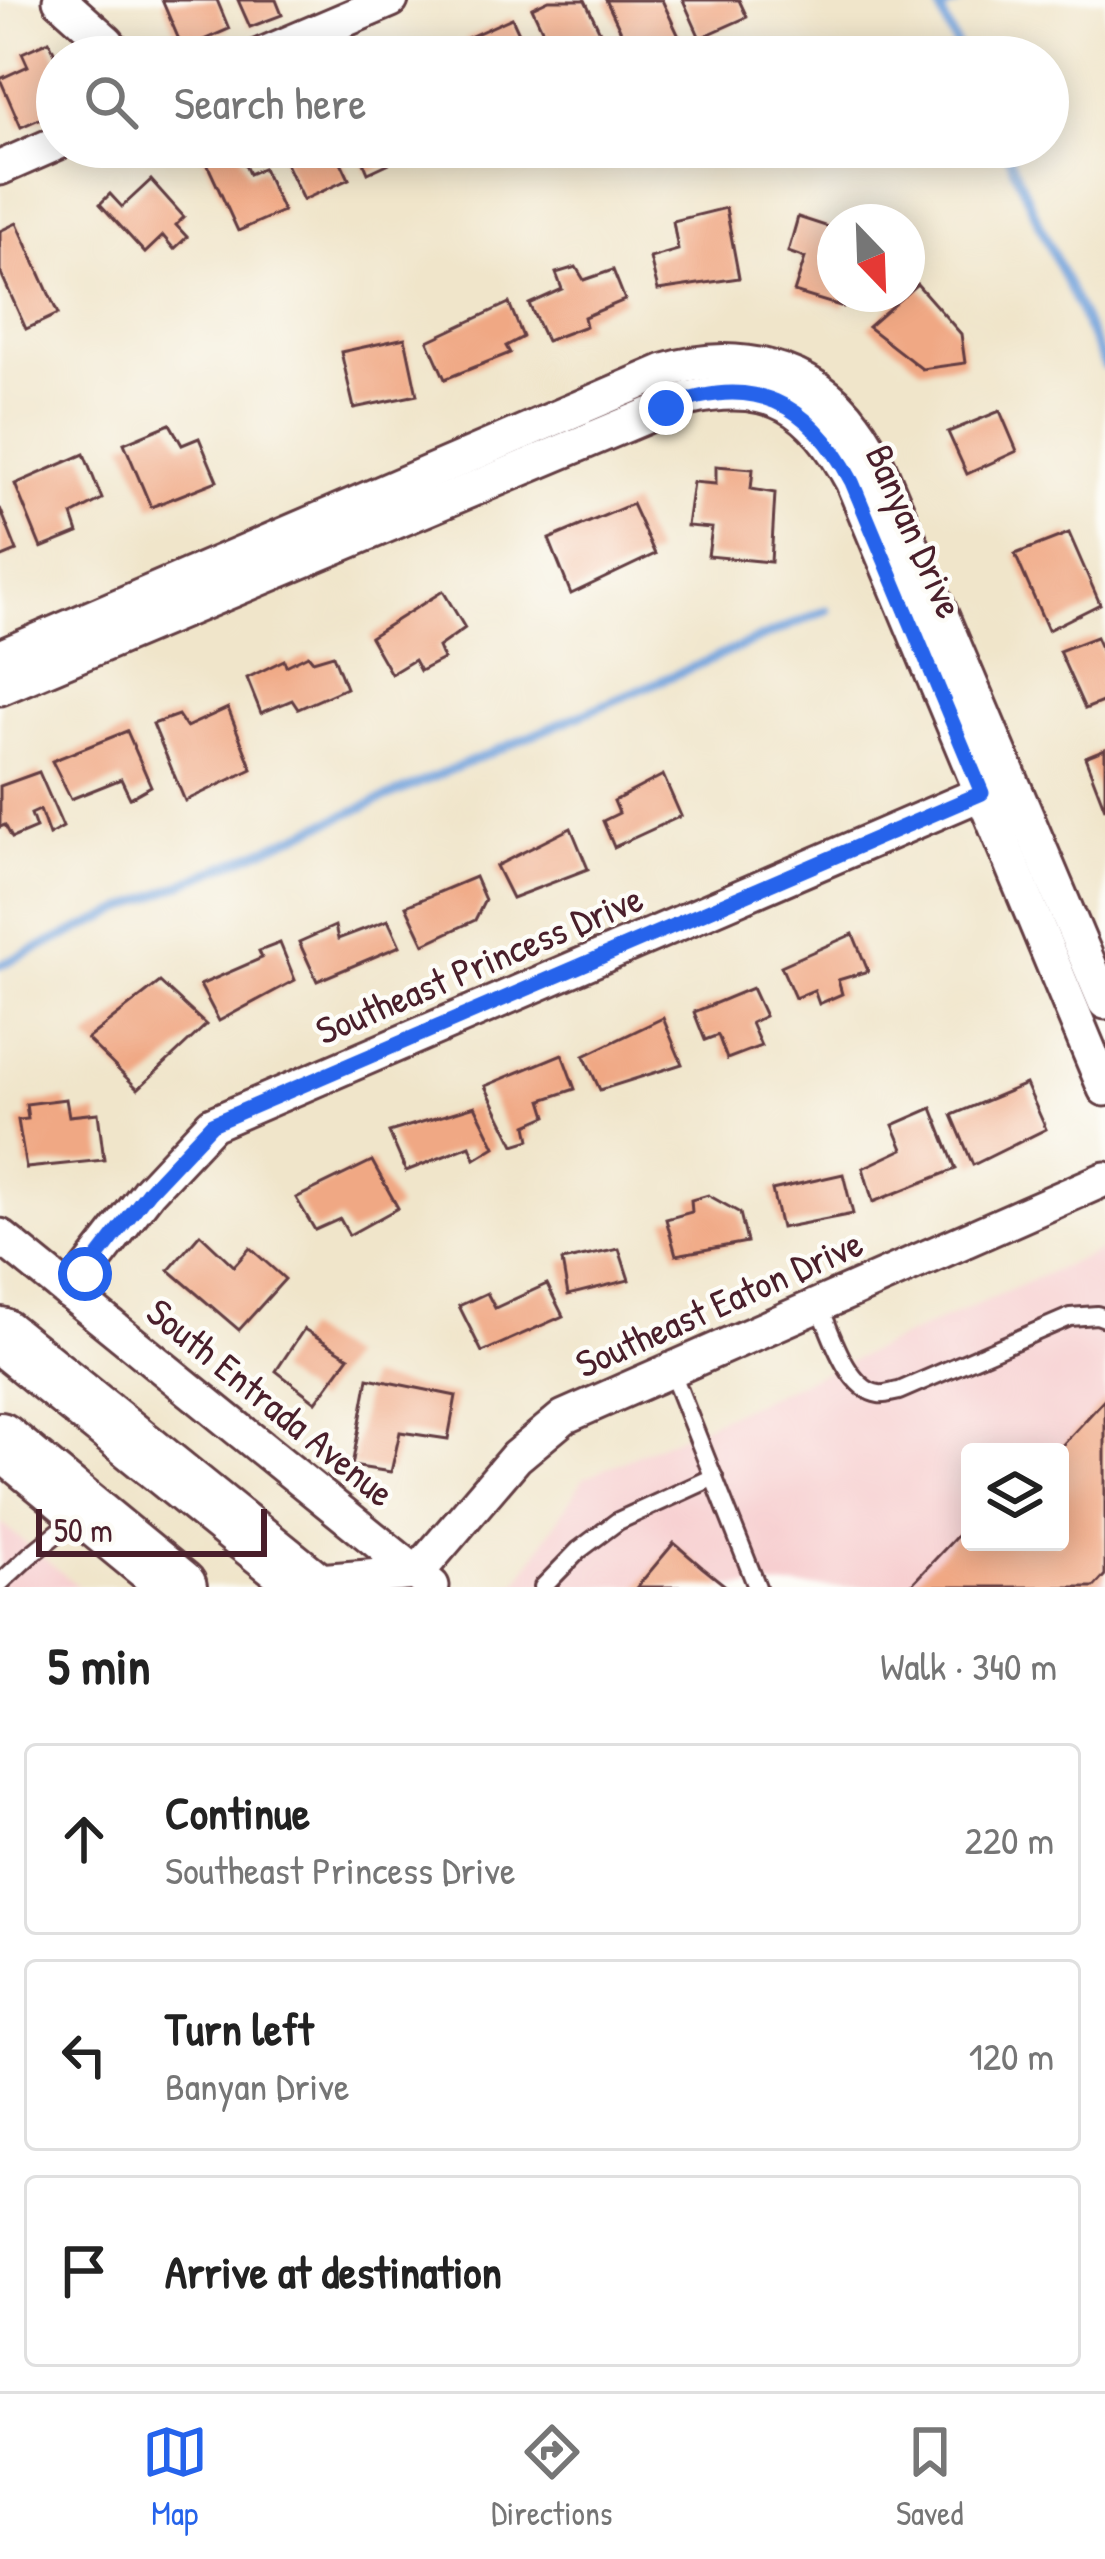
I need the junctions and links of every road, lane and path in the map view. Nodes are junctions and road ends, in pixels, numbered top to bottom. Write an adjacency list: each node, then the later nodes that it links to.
1 (60, 0): 3 (street)
2 (391, 0): 4 (street)
3 (100, 36)
4 (306, 36)
5 (36, 152): 6 (street)
6 (0, 168)
7 (303, 544): 8 (street, Banyan Drive); 9 (street, Banyan Drive); 10 (street, Banyan Drive)
8 (919, 603): 11 (street, Banyan Drive); 12 (street, Banyan Drive)
9 (0, 657)
10 (0, 688)
11 (982, 793): 13 (street, Banyan Drive); 16 (street, Southeast Princess Drive)
12 (1105, 1001)
13 (1105, 1089)
14 (1105, 1179): 17 (street, Southeast Eaton Drive)
15 (0, 1235): 16 (street, South Entrada Avenue)
16 (70, 1293): 24 (street, South Entrada Avenue)
17 (820, 1305): 18 (lane); 20 (street, Southeast Eaton Drive)
18 (1105, 1318)
19 (0, 1335): 27 (main road)
20 (671, 1370): 22 (lane); 24 (street, Southeast Eaton Drive)
21 (0, 1440): 23 (main road)
22 (714, 1477): 28 (lane); 29 (lane)
23 (86, 1510): 25 (lane); 26 (main road)
24 (425, 1580): 27 (street)
25 (0, 1583)
26 (167, 1584)
27 (309, 1584)
28 (543, 1587)
29 (757, 1587)

